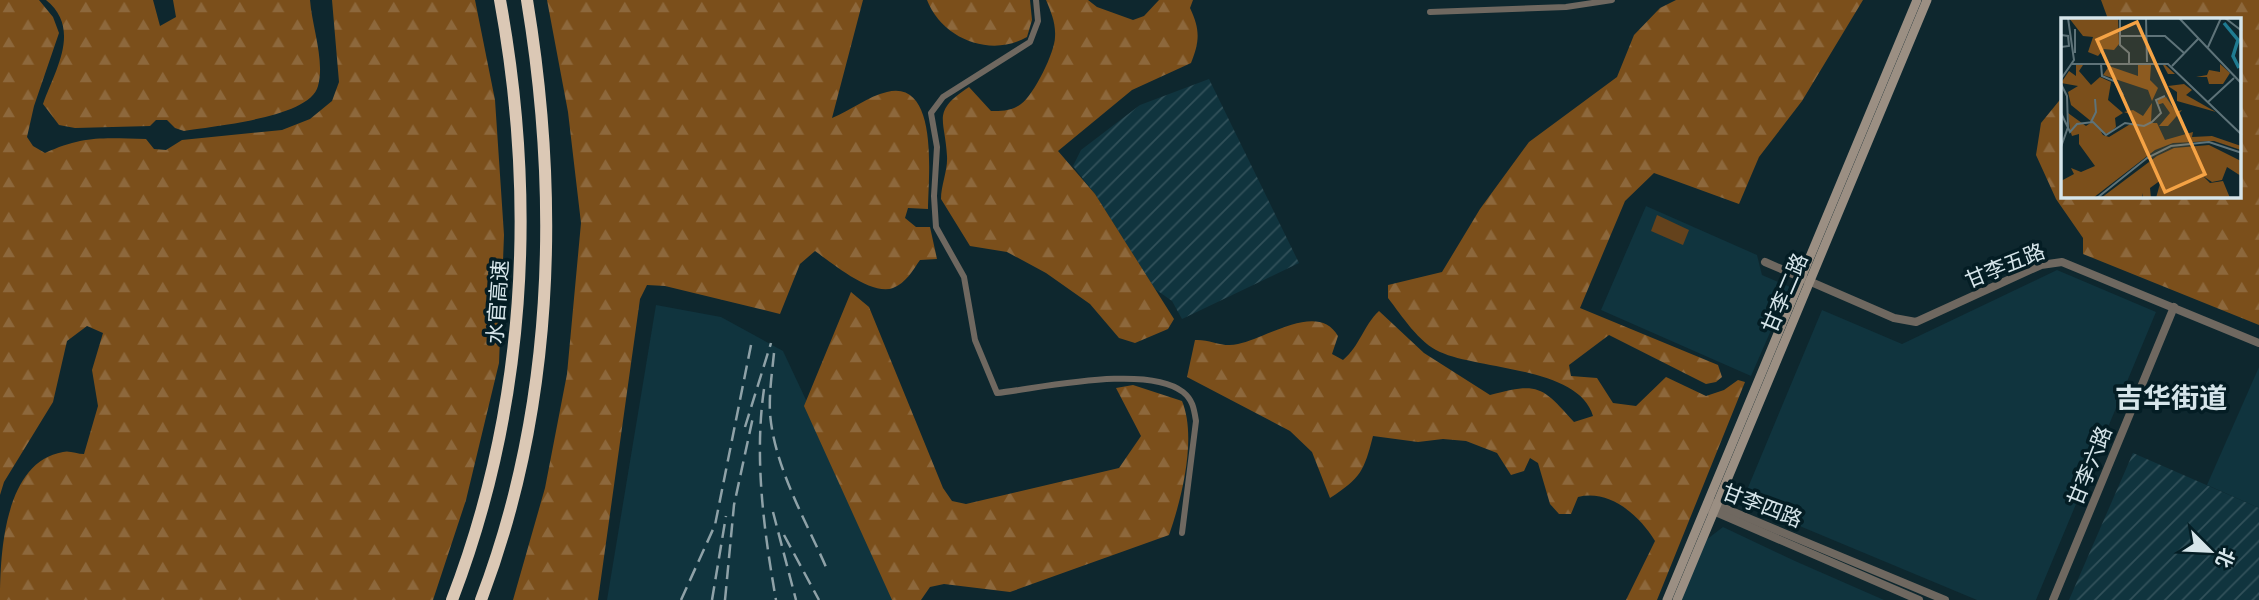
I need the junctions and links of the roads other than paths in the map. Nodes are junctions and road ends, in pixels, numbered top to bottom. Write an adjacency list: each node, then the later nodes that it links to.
1 (500, 0): 14 (highway, 水官高速)
2 (527, 0): 15 (highway)
3 (1036, 0): 13 (street)
4 (1612, 0): 7 (street)
5 (1917, 0): 9 (main road, 甘李二路)
6 (1927, 0): 9 (main road, 甘李二路)
7 (1430, 12)
8 (1765, 262): 9 (street, 甘李五路)
9 (1805, 280): 10 (street, 甘李五路); 12 (main road, 甘李二路)
10 (2174, 307): 11 (street, 甘李五路); 20 (street, 甘李六路)
11 (2259, 343)
12 (1712, 507): 16 (main road, 甘李二路); 17 (main road, 甘李二路); 18 (street, 甘李四路); 19 (street, 甘李四路)
13 (1182, 533)
14 (452, 600)
15 (481, 600)
16 (1667, 600)
17 (1677, 600)
18 (1919, 600)
19 (1945, 600)
20 (2053, 600)

